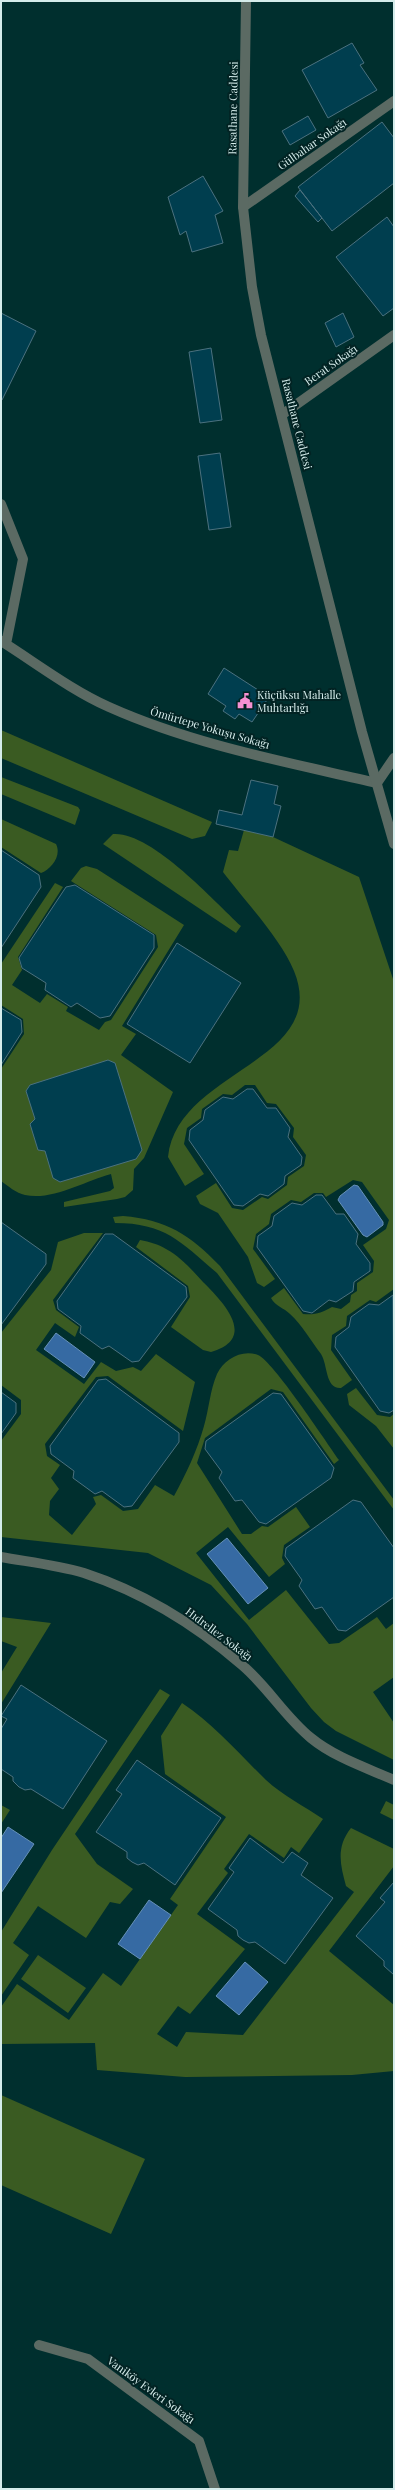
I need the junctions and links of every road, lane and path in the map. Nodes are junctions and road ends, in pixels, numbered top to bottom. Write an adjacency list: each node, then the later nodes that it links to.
1 (246, 1): 3 (street, Rasathane Caddesi)
2 (394, 100): 3 (street, Gülbahar Sokağı)
3 (243, 207): 5 (street, Rasathane Caddesi)
4 (394, 335): 5 (street, Berat Sokağı)
5 (283, 414): 9 (street, Rasathane Caddesi)
6 (1, 504): 7 (street, Ömürtepe Yokuşu Sokağı)
7 (4, 642): 9 (street, Ömürtepe Yokuşu Sokağı)
8 (394, 758): 9 (street)
9 (377, 784): 10 (street, Rasathane Caddesi)
10 (394, 844)
11 (1, 1557): 12 (street, Hıdrellez Sokağı)
12 (394, 1780)
13 (39, 2345): 14 (street, Vaniköy Evleri Sokağı)
14 (215, 2489)

